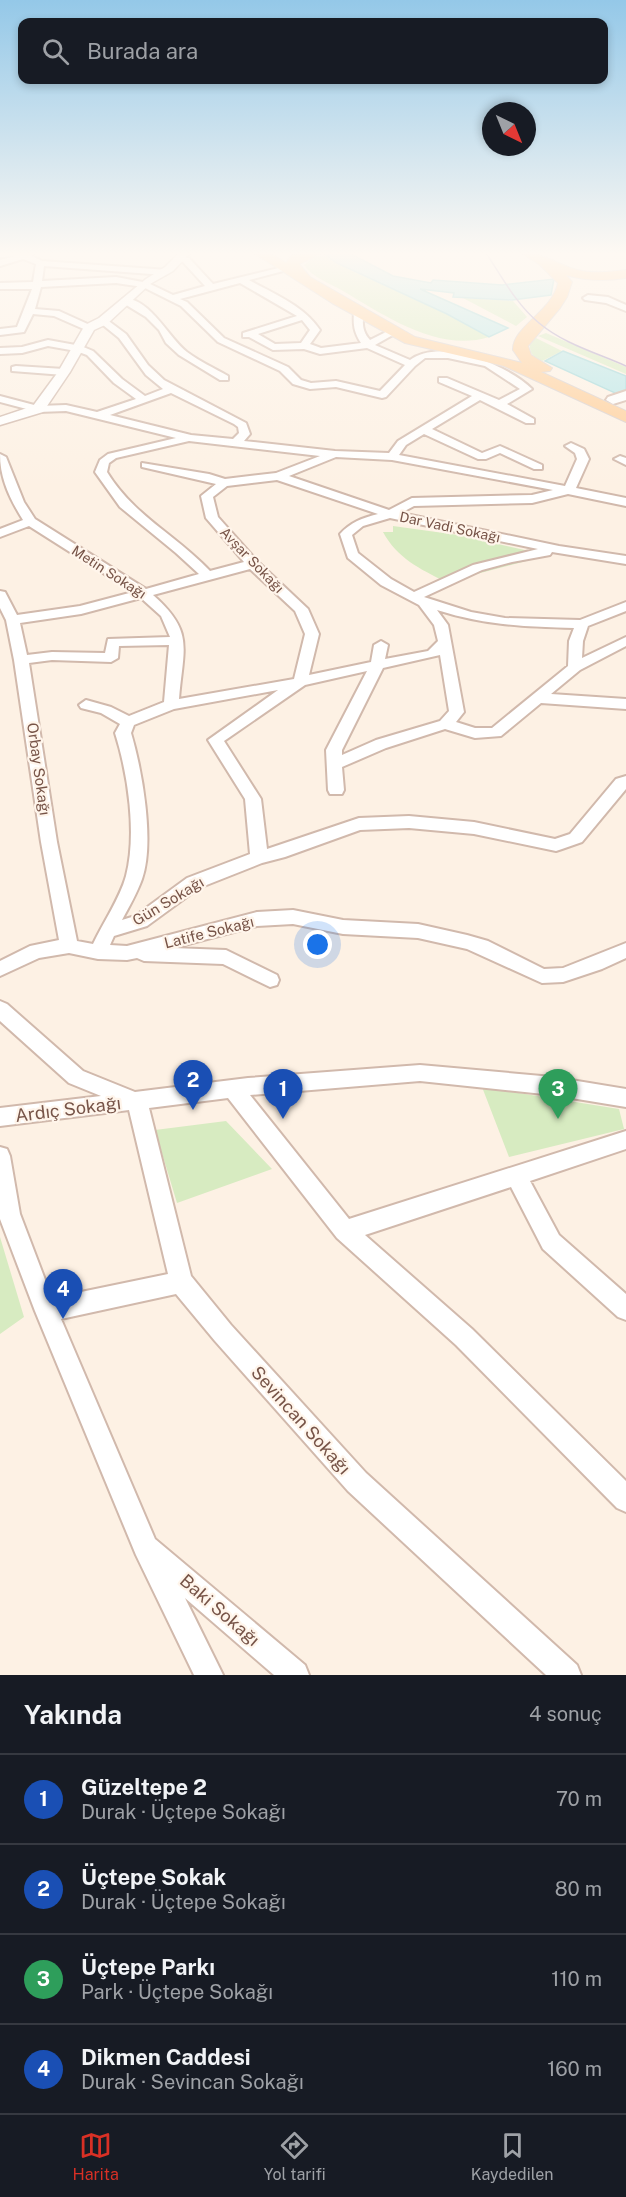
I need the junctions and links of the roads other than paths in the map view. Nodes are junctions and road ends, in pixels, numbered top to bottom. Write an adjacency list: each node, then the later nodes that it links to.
1 (86, 331): 15 (street)
2 (115, 331): 22 (street)
3 (164, 331): 20 (street)
4 (212, 331): 12 (street)
5 (259, 331): 11 (street)
6 (314, 331): 14 (street)
7 (358, 331): 13 (street)
8 (519, 331): 10 (main road)
9 (530, 331): 27 (main road)
10 (393, 332): 13 (street); 23 (main road)
11 (251, 334): 12 (street); 14 (street)
12 (221, 340): 17 (street)
13 (367, 345): 14 (street); 17 (street)
14 (305, 346)
15 (78, 348): 16 (street); 19 (street); 26 (street)
16 (0, 351)
17 (411, 364): 28 (street)
18 (16, 369): 19 (street)
19 (63, 372): 29 (street)
20 (224, 378)
21 (443, 380): 24 (street)
22 (171, 390): 26 (street); 36 (street)
23 (569, 391): 27 (main road); 31 (main road)
24 (479, 396): 28 (street); 34 (street)
25 (0, 399): 29 (street)
26 (143, 399): 30 (street)
27 (621, 400)
28 (499, 404): 33 (street)
29 (38, 409): 30 (street); 32 (street)
30 (100, 415): 35 (street)
31 (626, 417)
32 (0, 421)
33 (530, 421)
34 (424, 430): 40 (street); 42 (street)
35 (191, 438): 36 (street); 53 (street)
36 (237, 441): 38 (street)
37 (571, 446): 45 (street)
38 (335, 454): 40 (street); 43 (street)
39 (0, 457): 48 (street, Metin Sokağı)
40 (392, 457): 45 (street)
41 (146, 465): 44 (street)
42 (538, 466)
43 (278, 476): 44 (street); 47 (street, Dar Vadi Sokağı)
44 (224, 483): 52 (street, Avşar Sokağı)
45 (569, 490): 46 (street); 47 (street)
46 (626, 502)
47 (390, 514): 50 (street, Dar Vadi Sokağı); 56 (street)
48 (30, 521): 49 (street); 54 (street, Metin Sokağı)
49 (0, 533)
50 (559, 550): 51 (street, Dar Vadi Sokağı); 56 (street)
51 (626, 560)
52 (252, 564): 53 (street); 67 (street, Avşar Sokağı)
53 (208, 577): 54 (street)
54 (145, 594): 58 (street); 60 (street, Metin Sokağı)
55 (0, 595): 58 (street, Orbay Sokağı)
56 (419, 600): 59 (street); 62 (street)
57 (626, 606): 59 (street)
58 (13, 620): 64 (street, Orbay Sokağı)
59 (582, 624): 66 (street)
60 (176, 641): 64 (street); 71 (street, Metin Sokağı)
61 (626, 641): 66 (street)
62 (445, 642): 65 (street); 73 (street)
63 (381, 645): 65 (street)
64 (21, 660): 79 (street, Orbay Sokağı)
65 (377, 665): 67 (street); 74 (street)
66 (574, 667): 68 (street)
67 (300, 682): 71 (street); 77 (street)
68 (539, 698): 69 (street); 73 (street)
69 (626, 704)
70 (86, 705): 72 (street)
71 (171, 705): 72 (street)
72 (128, 722): 78 (street)
73 (445, 724): 74 (street)
74 (334, 764): 76 (street)
75 (624, 783): 77 (street, Gün Sokağı)
76 (336, 790)
77 (260, 857): 78 (street, Gün Sokağı)
78 (110, 931): 81 (street)
79 (69, 946): 81 (street, Latife Sokağı); 83 (street, Latife Sokağı)
80 (626, 950): 82 (street, Latife Sokağı)
81 (98, 952): 82 (street, Latife Sokağı)
82 (127, 953): 84 (street)
83 (0, 969)
84 (270, 980)
85 (0, 1009): 88 (street)
86 (233, 1089): 87 (street, Ardıç Sokağı); 88 (street, Ardıç Sokağı); 93 (street)
87 (626, 1098)
88 (136, 1101): 89 (street, Ardıç Sokağı); 94 (street, Sevincan Sokağı)
89 (0, 1117)
90 (626, 1140): 92 (street)
91 (0, 1156): 96 (street)
92 (517, 1177): 93 (street); 95 (street)
93 (345, 1231): 97 (street)
94 (181, 1282): 96 (street); 101 (street, Sevincan Sokağı)
95 (626, 1309)
96 (46, 1311): 98 (street)
97 (626, 1499)
98 (145, 1546): 99 (street); 100 (street, Baki Sokağı)
99 (209, 1675)
100 (295, 1675)
101 (567, 1675)

